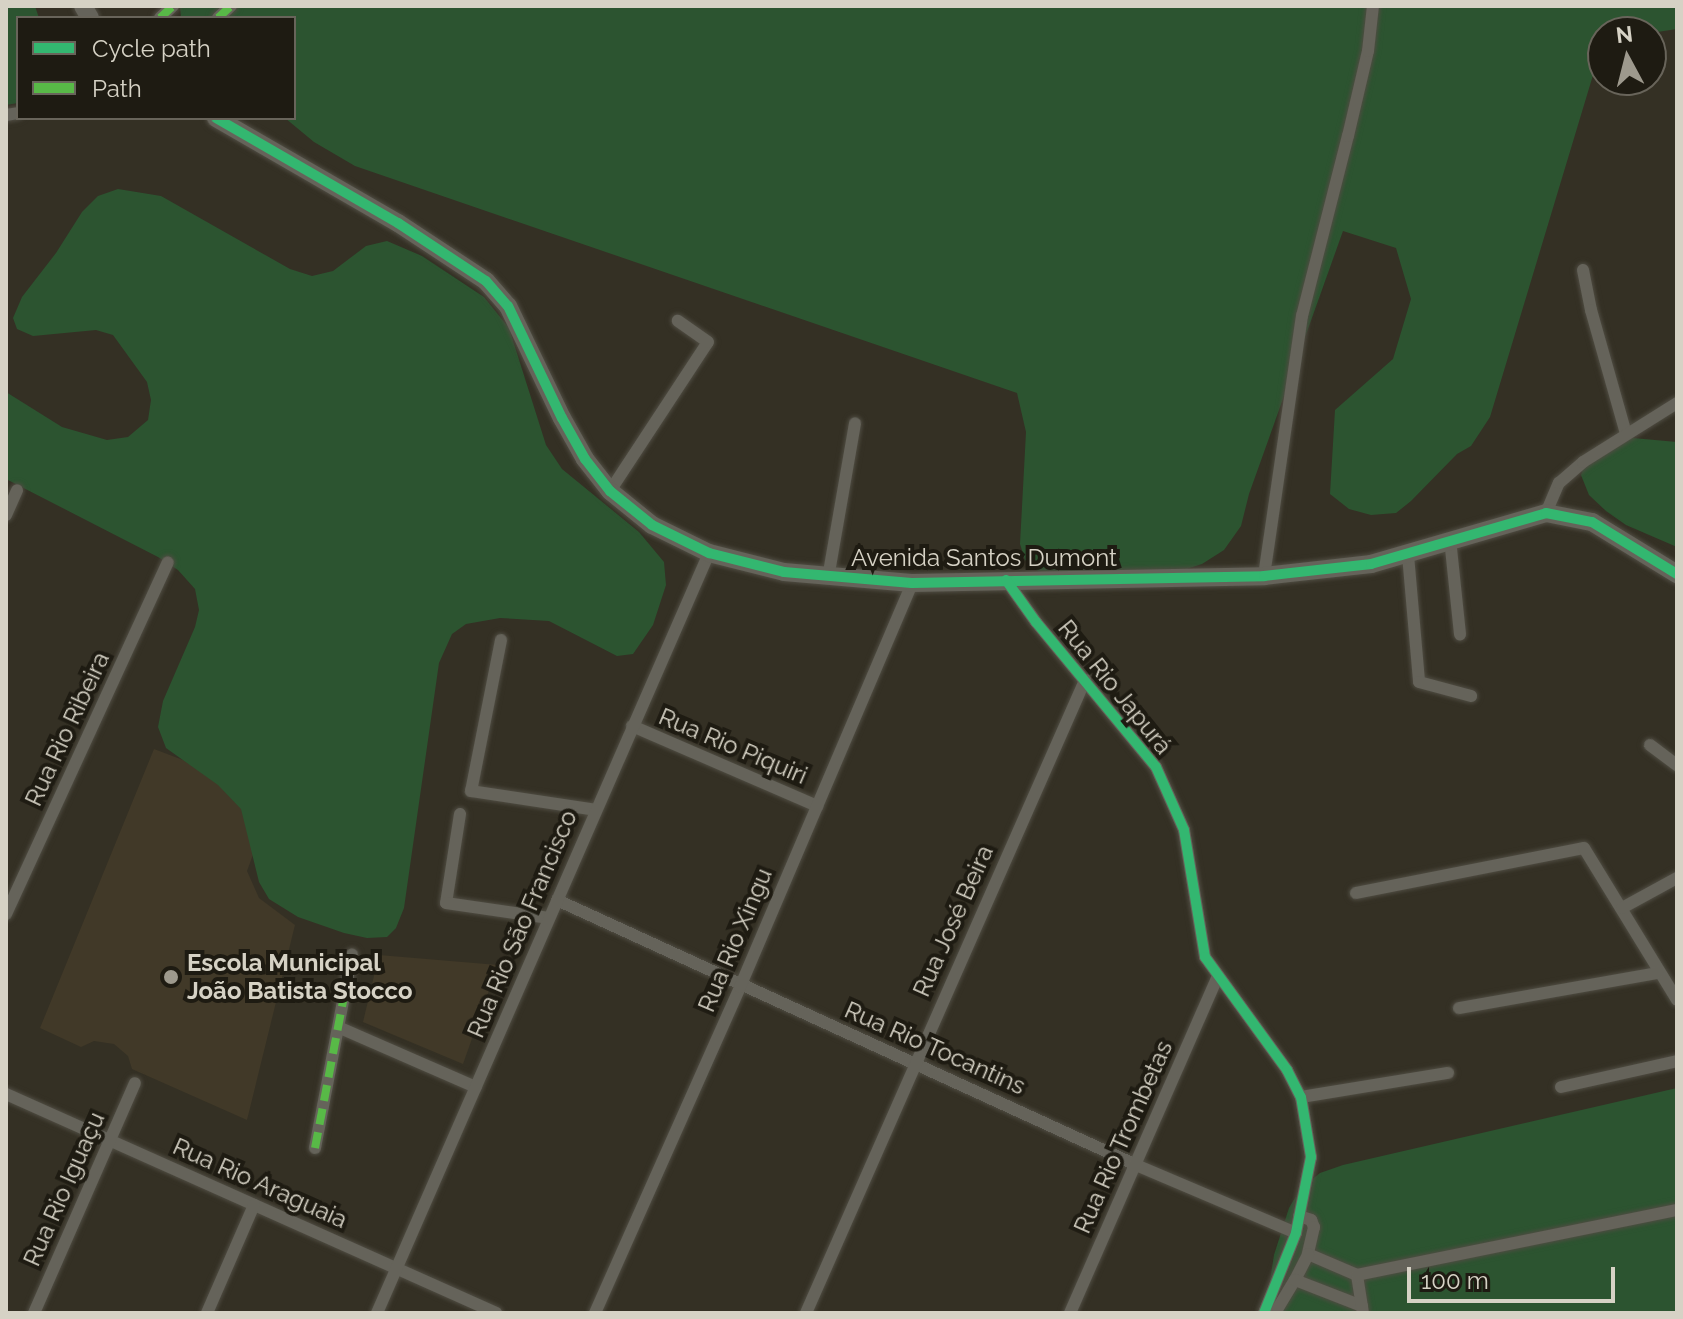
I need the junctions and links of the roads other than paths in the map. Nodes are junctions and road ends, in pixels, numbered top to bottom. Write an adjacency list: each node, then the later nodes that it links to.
1 (1373, 6): 17 (street)
2 (219, 120): 9 (street, Avenida Santos Dumont)
3 (1583, 270): 7 (street)
4 (678, 321): 9 (street)
5 (1677, 403): 7 (street)
6 (855, 423): 18 (street)
7 (1626, 434): 10 (street)
8 (17, 490): 11 (street)
9 (610, 491): 13 (street, Avenida Santos Dumont)
10 (1546, 513): 12 (street, Avenida Santos Dumont); 16 (street, Avenida Santos Dumont)
11 (6, 515)
12 (1450, 539): 14 (street, Avenida Santos Dumont); 21 (street)
13 (709, 553): 18 (street, Avenida Santos Dumont); 25 (street, Rua Rio São Francisco)
14 (1408, 555): 17 (street, Avenida Santos Dumont); 24 (street)
15 (168, 562): 35 (street, Rua Rio Ribeira)
16 (1677, 574)
17 (1264, 576): 19 (street, Avenida Santos Dumont)
18 (828, 578): 20 (street, Avenida Santos Dumont)
19 (1006, 580): 20 (street, Avenida Santos Dumont); 23 (street, Rua Rio Japurá)
20 (912, 583): 28 (street, Rua Rio Xingu)
21 (1460, 634)
22 (501, 640): 29 (street)
23 (1085, 680): 39 (street, Rua Rio Japurá); 44 (street, Rua José Beira)
24 (1471, 696)
25 (632, 726): 28 (street, Rua Rio Piquiri); 29 (street, Rua Rio São Francisco)
26 (1650, 745): 27 (street)
27 (1677, 765)
28 (817, 806): 40 (street, Rua Rio Xingu)
29 (596, 810): 33 (street, Rua Rio São Francisco)
30 (460, 814): 36 (street)
31 (1677, 878): 34 (street)
32 (1356, 893): 34 (street)
33 (557, 900): 36 (street, Rua Rio São Francisco); 40 (street, Rua Rio Tocantins)
34 (1622, 908): 38 (street)
35 (6, 914)
36 (549, 918): 48 (street, Rua Rio São Francisco)
37 (352, 954): 43 (street)
38 (1658, 973): 41 (street); 42 (street)
39 (1217, 978): 51 (street, Rua Rio Japurá); 54 (street, Rua Rio Trombetas)
40 (740, 987): 44 (street, Rua Rio Tocantins); 69 (street, Rua Rio Xingu)
41 (1677, 1000)
42 (1459, 1008)
43 (340, 1028): 48 (street); 53 (street)
44 (914, 1061): 54 (street, Rua Rio Tocantins); 70 (street, Rua José Beira)
45 (1677, 1061): 49 (street)
46 (1448, 1073): 51 (street)
47 (135, 1083): 52 (street, Rua Rio Iguaçu)
48 (476, 1087): 60 (street, Rua Rio São Francisco)
49 (1561, 1087)
50 (6, 1094): 52 (street, Rua Rio Araguaia)
51 (1301, 1097): 57 (street, Rua Rio Japurá)
52 (109, 1140): 55 (street, Rua Rio Araguaia); 65 (street, Rua Rio Iguaçu)
53 (315, 1148)
54 (1136, 1165): 58 (street, Rua Rio Tocantins); 71 (street, Rua Rio Trombetas)
55 (254, 1205): 60 (street, Rua Rio Araguaia); 66 (street)
56 (1677, 1210): 61 (street)
57 (1299, 1216): 58 (street, Rua Rio Japurá); 59 (street)
58 (1296, 1233): 64 (street, Rua Rio Japurá)
59 (1308, 1254): 61 (street); 62 (street)
60 (397, 1268): 67 (street, Rua Rio São Francisco); 68 (street, Rua Rio Araguaia)
61 (1357, 1275): 63 (street)
62 (1295, 1280): 63 (street); 64 (street)
63 (1362, 1310)
64 (1265, 1312)
65 (34, 1313)
66 (207, 1313)
67 (377, 1313)
68 (496, 1313)
69 (595, 1313)
70 (806, 1313)
71 (1070, 1313)

